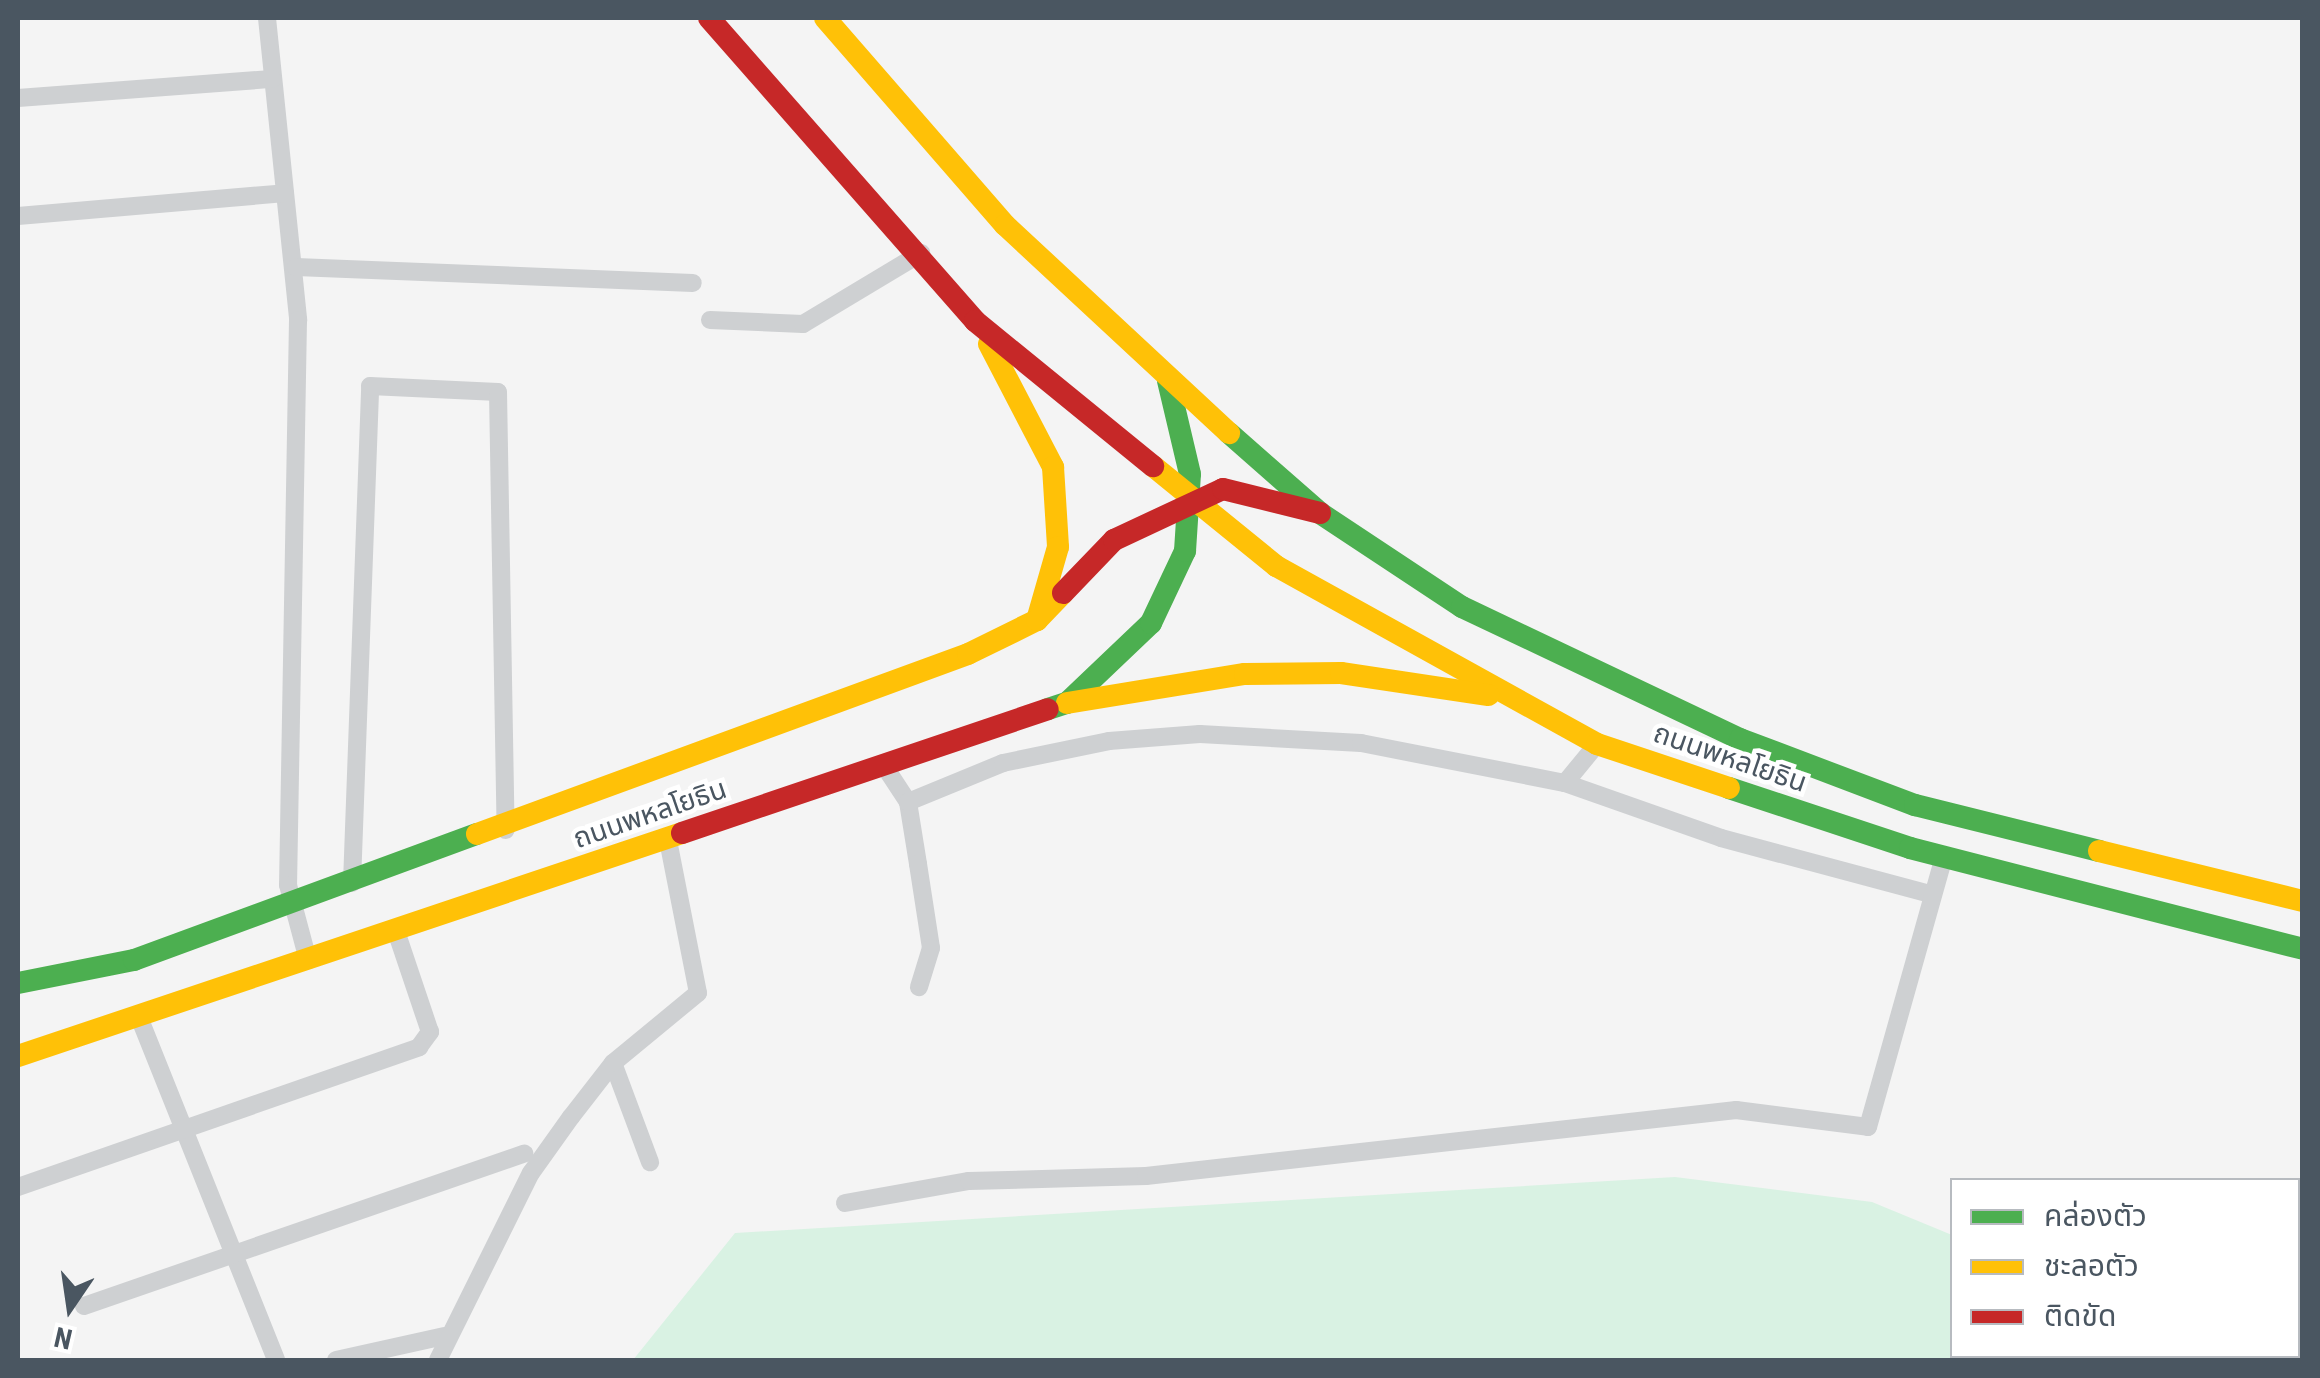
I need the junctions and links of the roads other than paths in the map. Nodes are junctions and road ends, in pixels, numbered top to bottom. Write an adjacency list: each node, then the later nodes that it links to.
1 (267, 18): 4 (street)
2 (709, 18): 8 (main road, ถนนพหลโยธิน)
3 (825, 18): 13 (main road, ถนนพหลโยธิน)
4 (272, 79): 5 (street); 6 (street)
5 (18, 98)
6 (285, 192): 7 (street); 9 (street)
7 (18, 216)
8 (921, 253): 11 (street); 12 (main road, ถนนพหลโยธิน)
9 (296, 267): 10 (street); 29 (street)
10 (693, 283)
11 (710, 320)
12 (975, 321): 14 (main road, ถนนพหลโยธิน); 16 (main road)
13 (1168, 381): 14 (main road, ถนนพหลโยธิน); 15 (main road, ถนนพหลโยธิน)
14 (1191, 501): 15 (main road, ถนนพหลโยธิน); 16 (main road, ถนนพหลโยธิน); 17 (main road, ถนนพหลโยธิน); 18 (main road, ถนนพหลโยธิน)
15 (1320, 512): 28 (main road, ถนนพหลโยธิน)
16 (1037, 620): 23 (main road, ถนนพหลโยธิน)
17 (1508, 699): 18 (main road); 19 (main road, ถนนพหลโยธิน)
18 (1067, 703): 20 (main road, ถนนพหลโยธิน)
19 (1598, 744): 21 (street); 25 (main road, ถนนพหลโยธิน)
20 (885, 767): 22 (street); 24 (main road, ถนนพหลโยธิน)
21 (1565, 783): 22 (street); 27 (street)
22 (908, 802): 34 (street)
23 (506, 830): 26 (main road, ถนนพหลโยธิน); 26 (street)
24 (668, 840): 30 (main road, ถนนพหลโยธิน); 37 (street)
25 (1944, 856): 27 (street); 31 (main road, ถนนพหลโยธิน)
26 (352, 884): 29 (main road, ถนนพหลโยธิน)
27 (1930, 894): 42 (street)
28 (2302, 901)
29 (289, 905): 32 (street); 33 (main road, ถนนพหลโยธิน)
30 (396, 931): 32 (main road, ถนนพหลโยธิน); 38 (street)
31 (2302, 949)
32 (308, 960): 35 (main road, ถนนพหลโยธิน)
33 (18, 983)
34 (919, 987)
35 (139, 1016): 36 (main road, ถนนพหลโยธิน); 38 (street)
36 (18, 1056)
37 (613, 1063): 40 (street); 45 (street)
38 (179, 1130): 41 (street); 43 (street)
39 (524, 1154): 43 (street)
40 (650, 1162)
41 (18, 1187)
42 (845, 1203)
43 (236, 1256): 44 (street); 46 (street)
44 (84, 1306)
45 (444, 1336): 47 (street); 48 (street)
46 (276, 1360)
47 (336, 1360)
48 (438, 1360)

